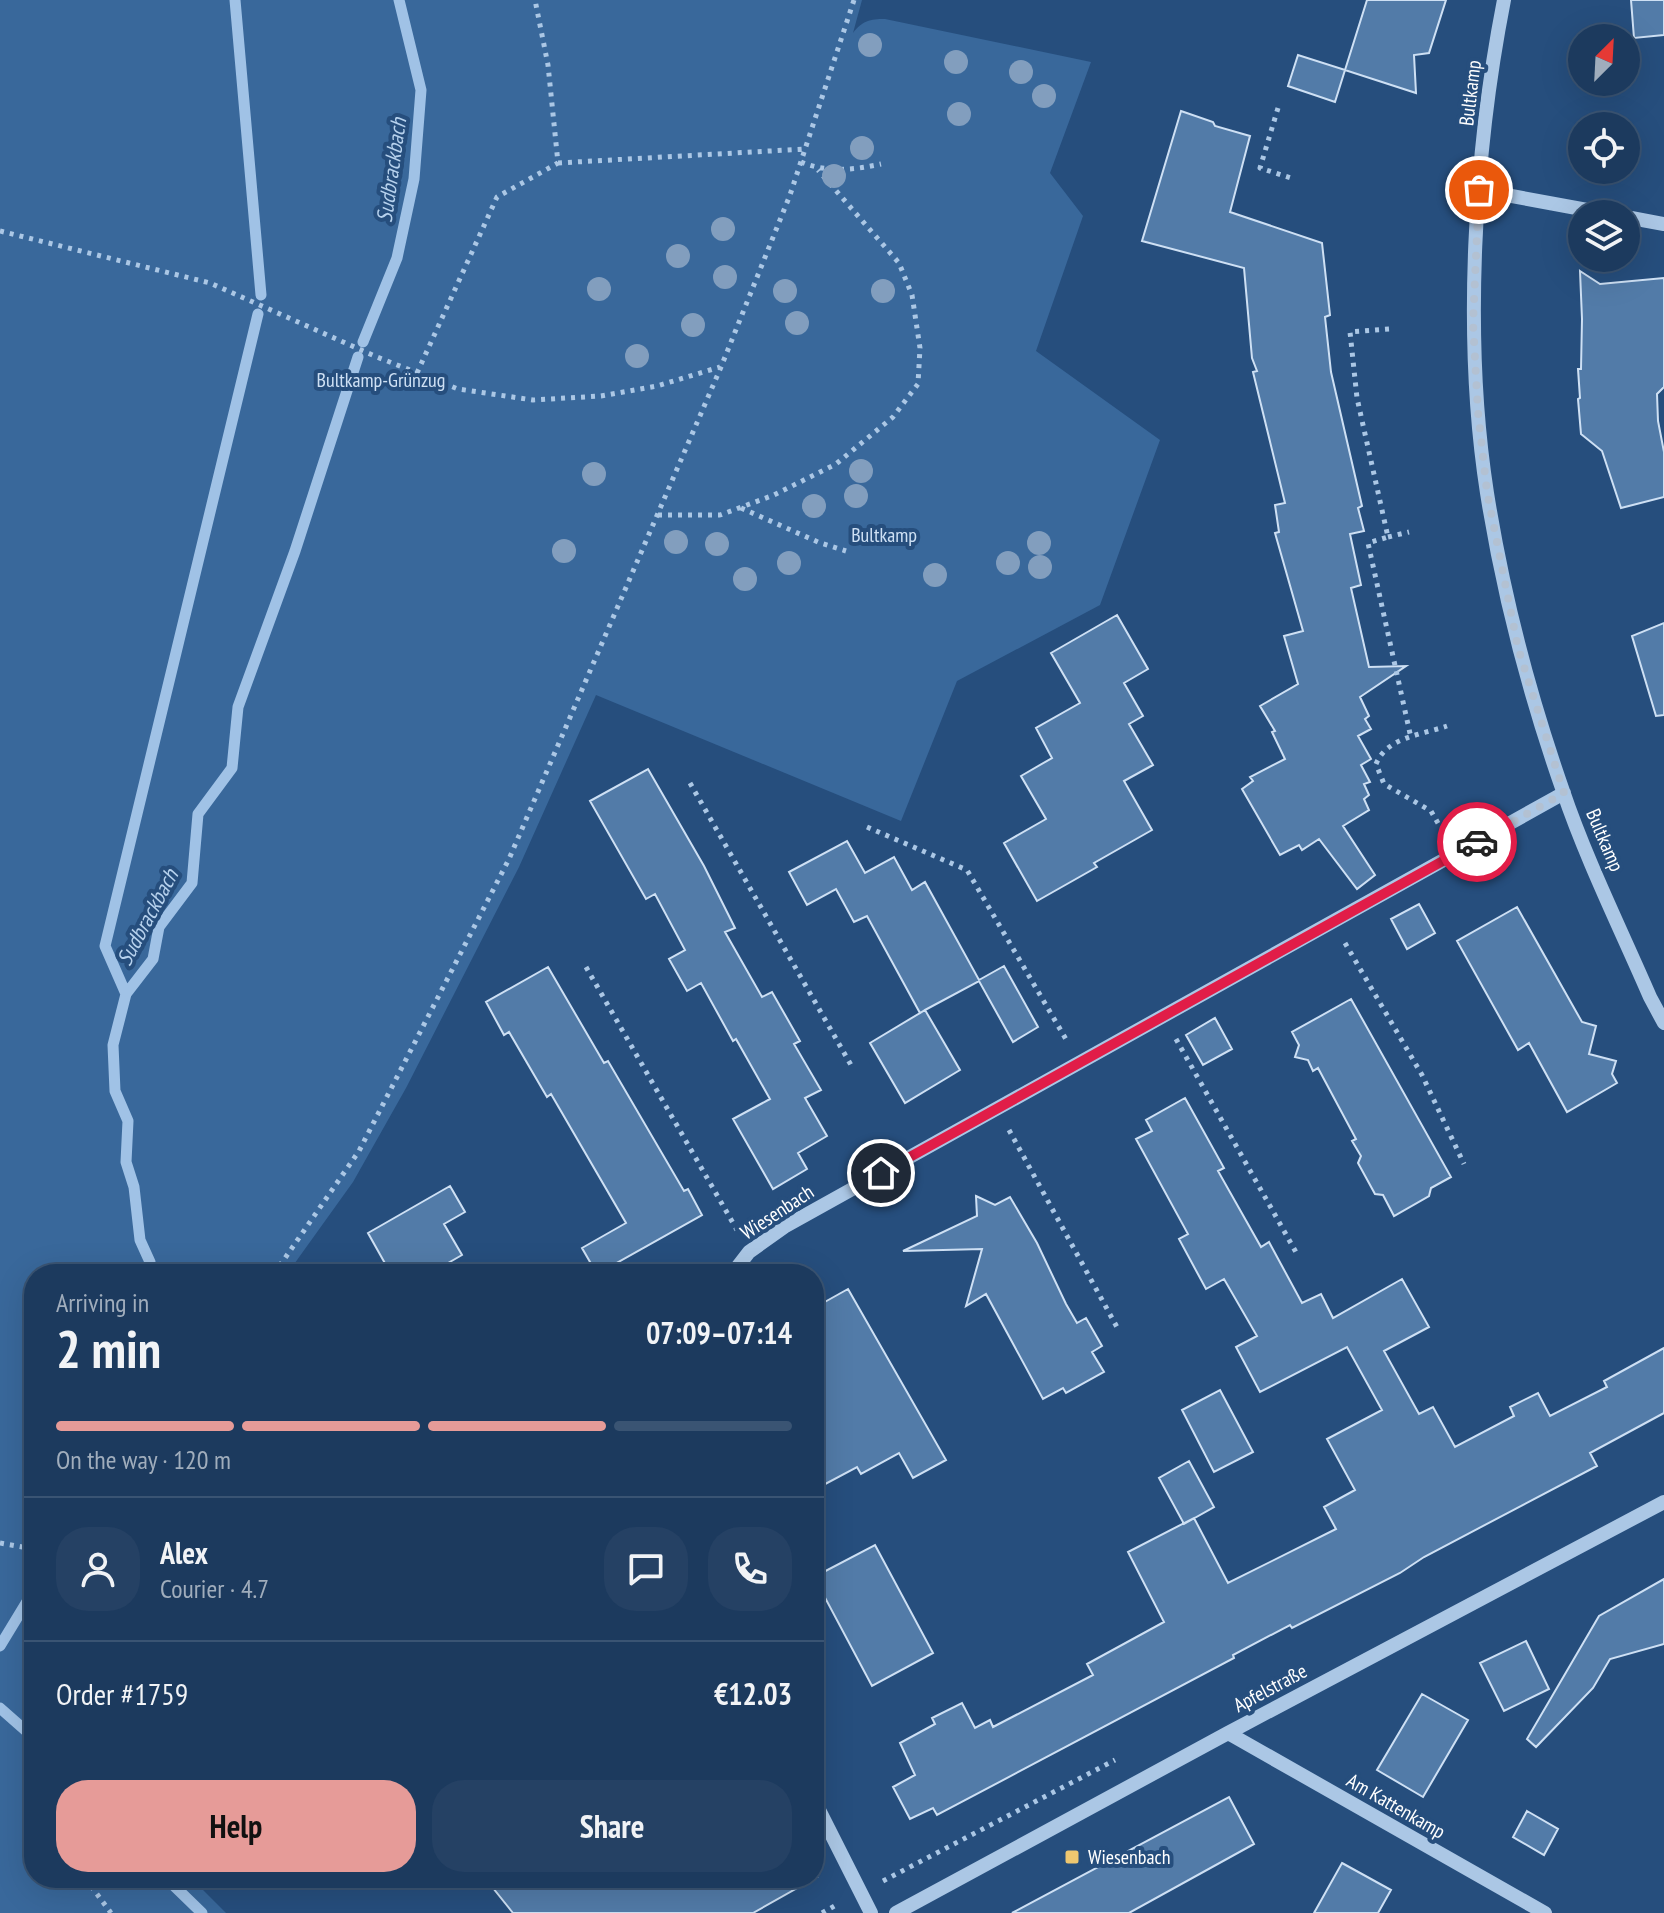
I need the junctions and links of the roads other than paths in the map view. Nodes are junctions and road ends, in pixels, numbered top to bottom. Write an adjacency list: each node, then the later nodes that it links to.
1 (1504, 0): 2 (street, Bultkamp)
2 (1479, 190): 3 (street); 6 (street, Bultkamp)
3 (1568, 206)
4 (1640, 220): 5 (street)
5 (1664, 224)
6 (1564, 793): 7 (street, Bultkamp); 8 (street, Wiesenbach)
7 (1664, 1023)
8 (740, 1264)
9 (1664, 1502): 10 (street, Apfelstraße)
10 (1228, 1733): 13 (street, Apfelstraße); 14 (street, Am Kattenkamp)
11 (824, 1820): 12 (street)
12 (871, 1913)
13 (896, 1913)
14 (1545, 1913)

